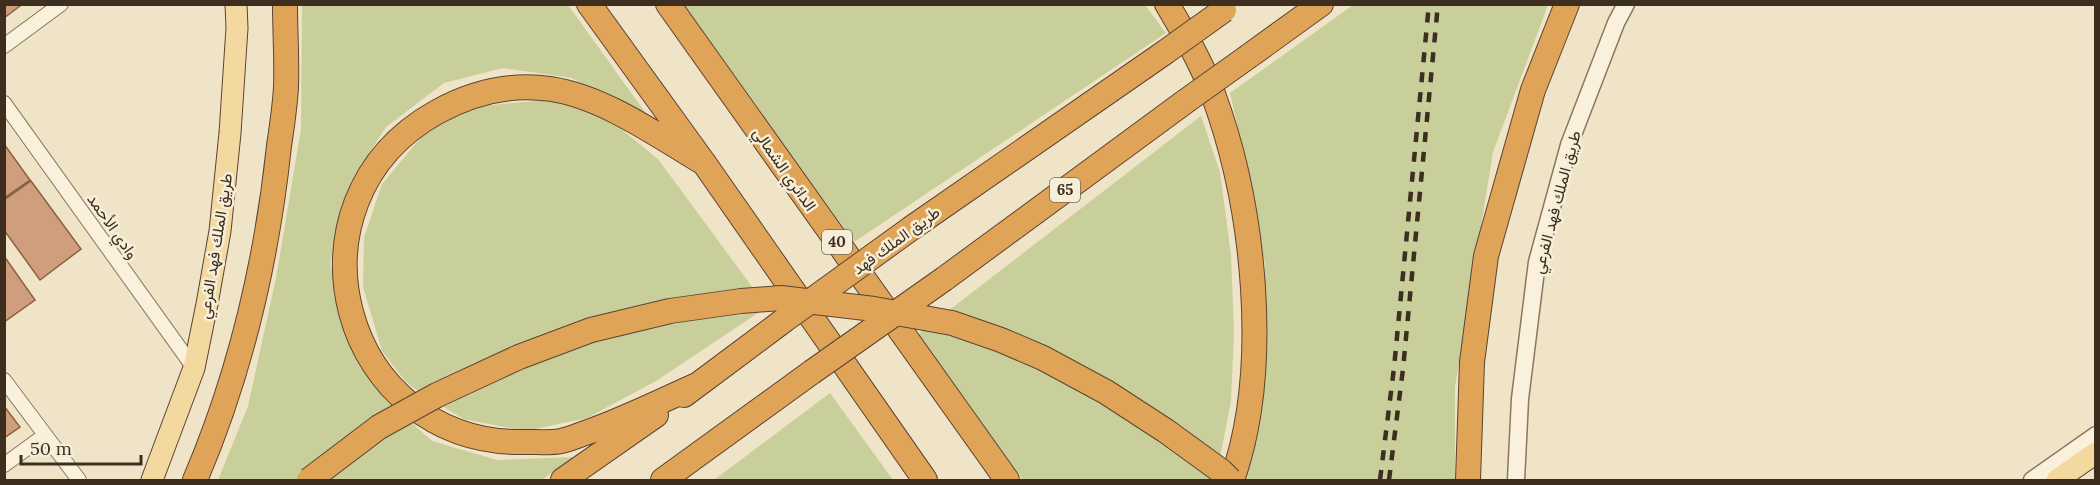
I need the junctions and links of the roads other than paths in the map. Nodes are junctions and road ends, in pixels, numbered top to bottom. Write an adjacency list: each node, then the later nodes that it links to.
1 (61, 4): 11 (street)
2 (236, 4): 14 (main road, طريق الملك فهد الفرعي)
3 (285, 4): 24 (highway)
4 (589, 4): 13 (highway)
5 (668, 4): 30 (highway, الدائري الشمالي / 40)
6 (1167, 4): 31 (highway)
7 (1321, 4): 17 (highway, 65, bridge)
8 (1567, 4): 32 (highway)
9 (1626, 4): 33 (street, طريق الملك فهد الفرعي)
10 (1228, 7): 16 (highway, طريق الملك فهد, bridge)
11 (4, 46)
12 (4, 103): 14 (street, وادي الأحمد)
13 (704, 163): 16 (highway); 29 (highway)
14 (194, 368): 23 (main road, طريق الملك فهد الفرعي)
15 (4, 380): 19 (street)
16 (697, 385): 26 (highway, طريق الملك فهد)
17 (790, 386): 27 (highway, 65); 28 (highway, 65)
18 (2096, 435): 34 (street)
19 (44, 436): 21 (street); 22 (street)
20 (2096, 453): 35 (main road)
21 (4, 465)
22 (79, 480)
23 (152, 480)
24 (195, 480)
25 (309, 480): 31 (highway, bridge)
26 (563, 480)
27 (663, 480)
28 (689, 480)
29 (925, 480)
30 (1006, 480)
31 (1231, 480)
32 (1468, 480)
33 (1516, 480)
34 (2032, 480)
35 (2057, 480)

